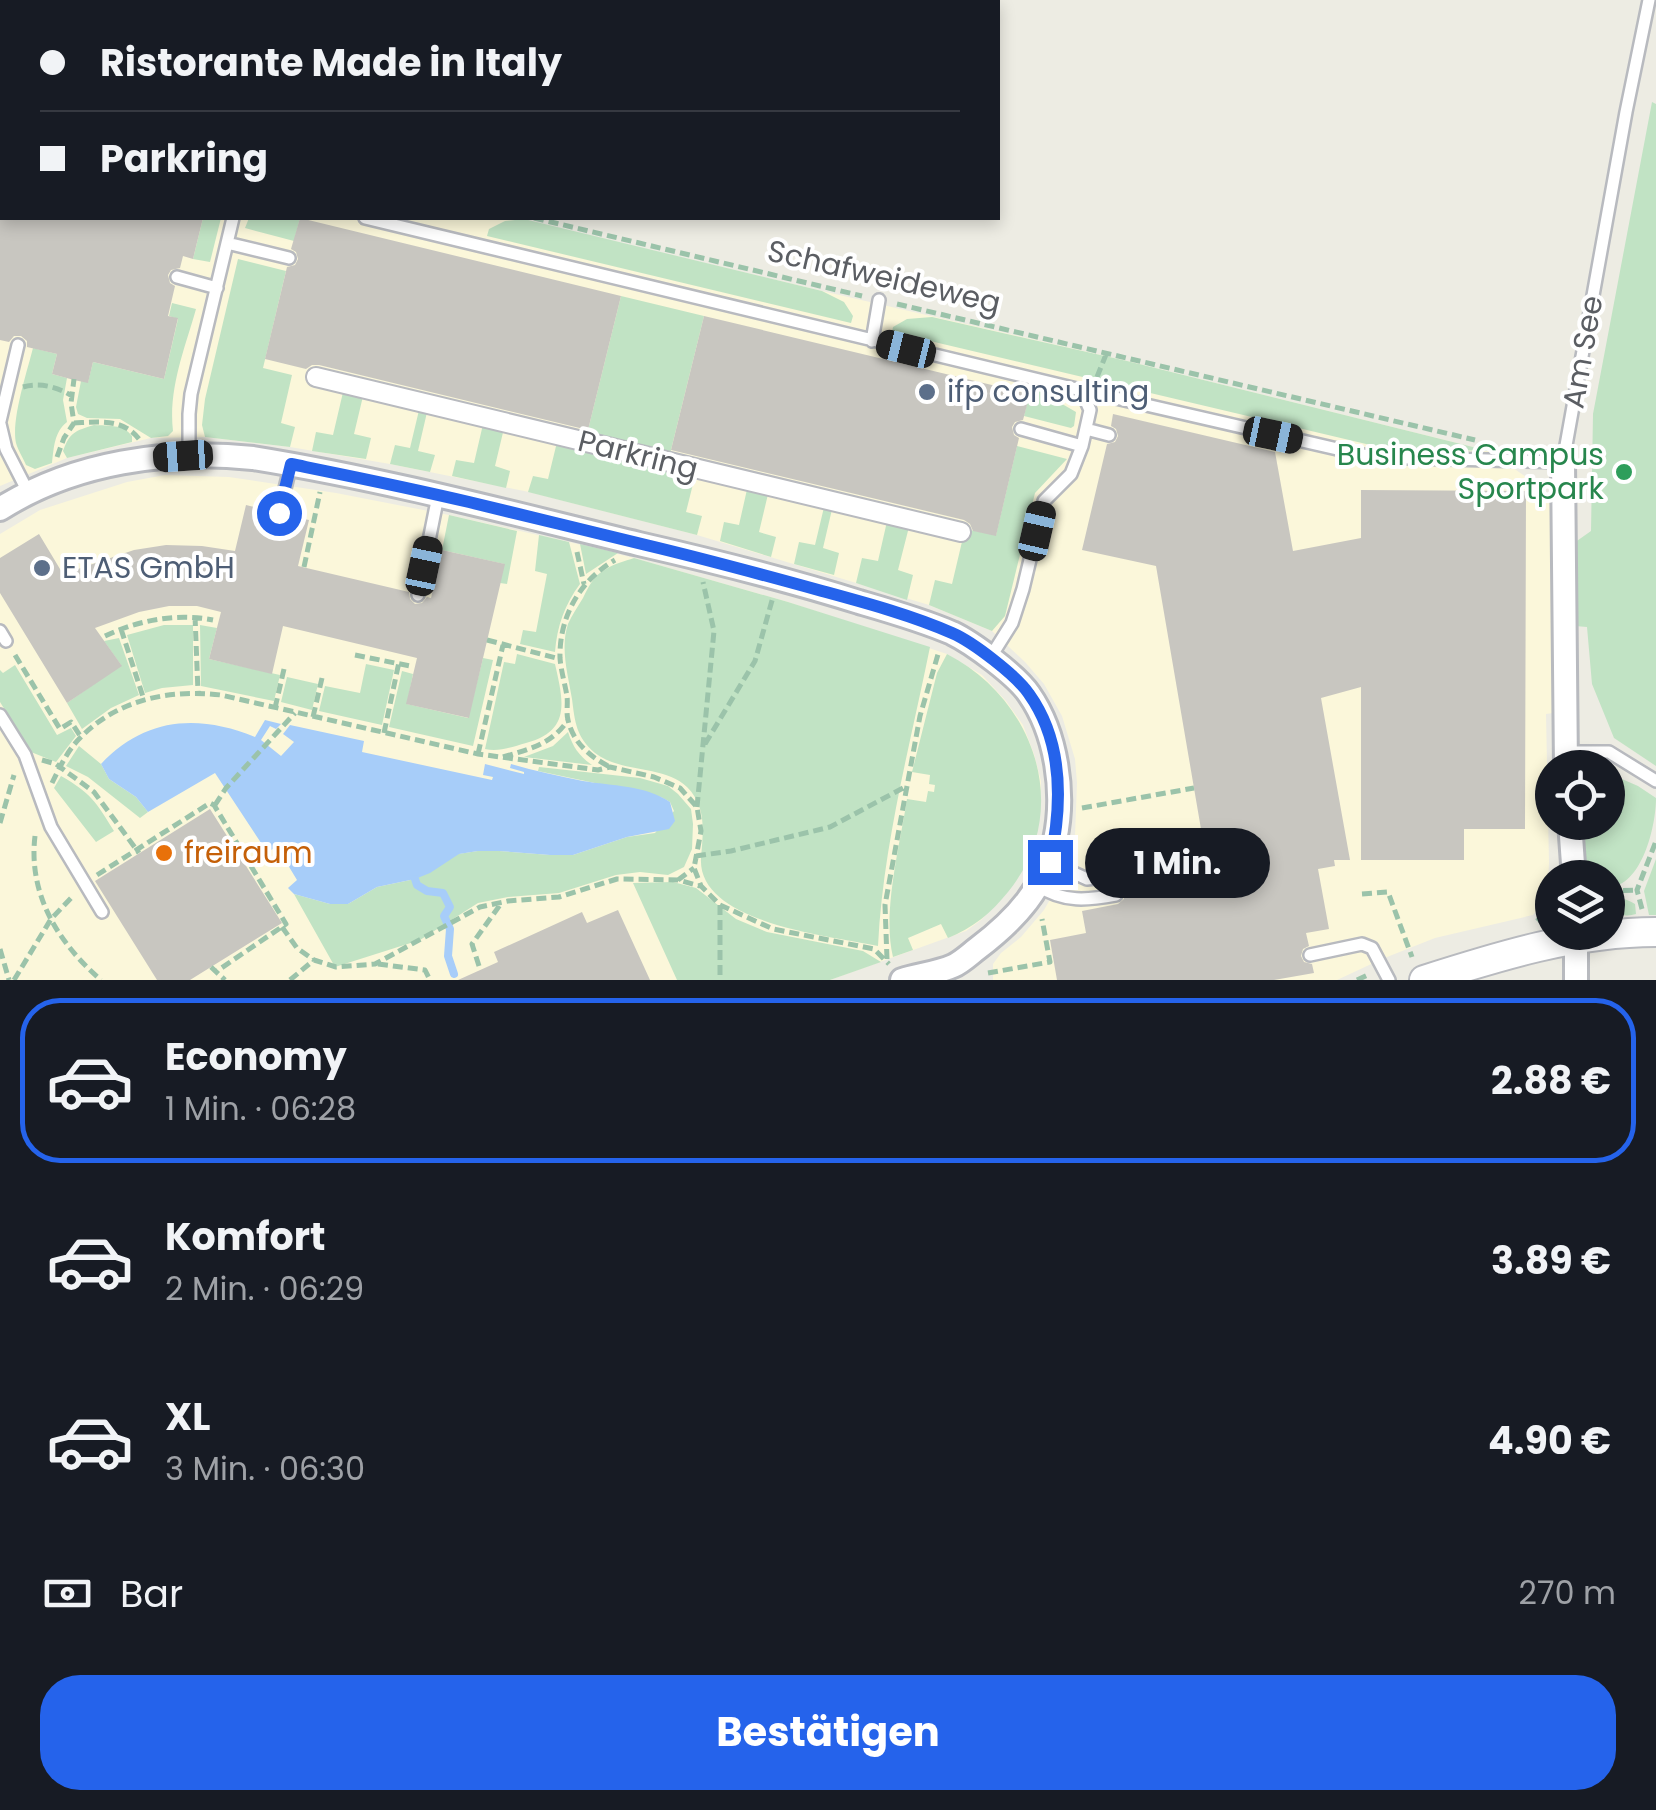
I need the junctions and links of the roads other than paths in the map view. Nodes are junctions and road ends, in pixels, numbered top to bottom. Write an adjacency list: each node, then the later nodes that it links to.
1 (1649, 0): 21 (lane, Am See)
2 (233, 220): 4 (lane)
3 (373, 220): 9 (lane)
4 (228, 243): 5 (lane); 7 (lane)
5 (289, 258)
6 (178, 278): 7 (lane)
7 (217, 288): 20 (lane)
8 (879, 300): 9 (lane)
9 (872, 341): 12 (lane)
10 (18, 344): 13 (lane)
11 (316, 378): 27 (street, Parkring)
12 (1081, 390): 15 (lane); 21 (lane)
13 (3, 391): 14 (lane)
14 (0, 422): 19 (lane)
15 (1086, 429): 17 (lane); 18 (lane)
16 (1021, 430): 18 (lane)
17 (1109, 435)
18 (1082, 446): 29 (lane)
19 (3, 449): 23 (lane)
20 (189, 455): 22 (street); 23 (street)
21 (1563, 462): 31 (street, Am See)
22 (291, 464): 24 (street); 26 (lane)
23 (28, 492): 25 (street)
24 (438, 495): 28 (lane); 29 (street)
25 (0, 509)
26 (279, 513)
27 (961, 532)
28 (418, 594)
29 (990, 658): 34 (street)
30 (0, 715): 38 (lane)
31 (1566, 750)
32 (1625, 762): 33 (lane)
33 (1656, 781)
34 (1050, 862): 35 (lane); 37 (street)
35 (1113, 876)
36 (1116, 895): 37 (lane)
37 (1039, 897): 45 (street)
38 (102, 912)
39 (1650, 932): 40 (street)
40 (1625, 933)
41 (1535, 947): 44 (street)
42 (1576, 950): 48 (street)
43 (1310, 955): 47 (lane)
44 (1418, 968)
45 (959, 973): 46 (street)
46 (897, 974)
47 (1389, 980)
48 (1576, 980)

